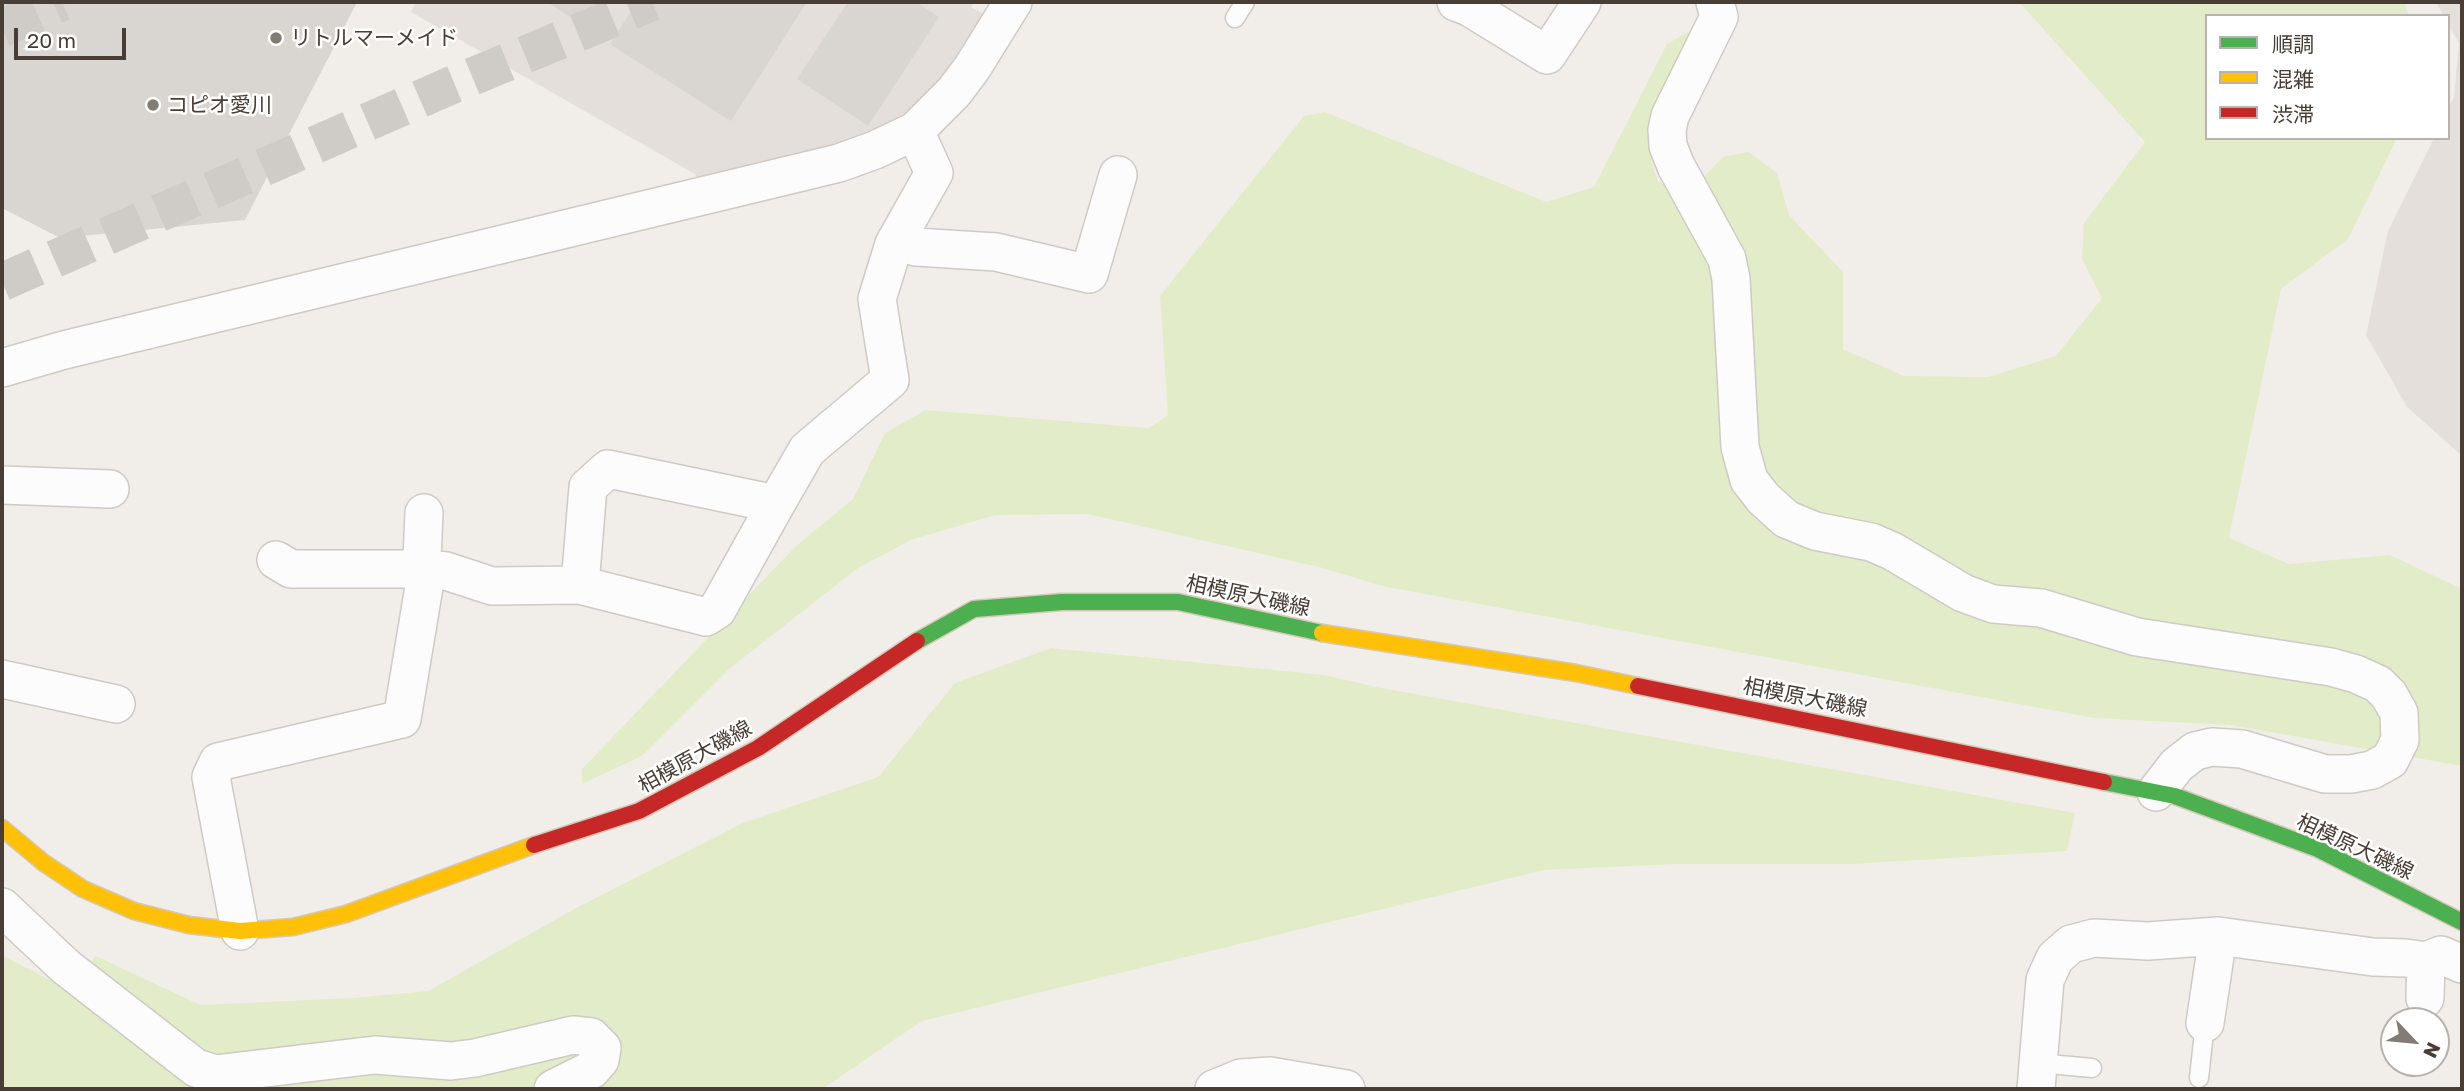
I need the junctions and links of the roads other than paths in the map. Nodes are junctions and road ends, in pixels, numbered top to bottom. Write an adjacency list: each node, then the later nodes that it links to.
1 (1013, 2): 7 (street)
2 (1245, 2): 6 (lane)
3 (1456, 2): 4 (street)
4 (1582, 2)
5 (1715, 2): 20 (street)
6 (1235, 18)
7 (915, 131): 9 (street); 10 (street)
8 (1118, 175): 9 (street)
9 (896, 240): 13 (street)
10 (2, 368)
11 (2, 485): 12 (street)
12 (110, 489)
13 (776, 504): 17 (street); 17 (street)
14 (424, 513): 16 (street)
15 (276, 560): 16 (street)
16 (427, 569): 17 (street); 24 (street)
17 (580, 585)
18 (2, 679): 19 (street)
19 (116, 704)
20 (2156, 792): 23 (main road, 相模原大磯線); 24 (main road, 相模原大磯線)
21 (2, 828): 24 (main road, 相模原大磯線)
22 (2, 907): 33 (street)
23 (2462, 922)
24 (240, 931)
25 (2218, 936): 26 (street); 29 (street); 31 (street)
26 (2426, 961): 27 (street); 28 (street)
27 (2462, 964)
28 (2425, 998)
29 (2205, 1023): 32 (lane)
30 (2092, 1068): 31 (lane)
31 (2037, 1076)
32 (2199, 1079)
33 (552, 1089)
34 (1214, 1089): 35 (street)
35 (1346, 1089)

